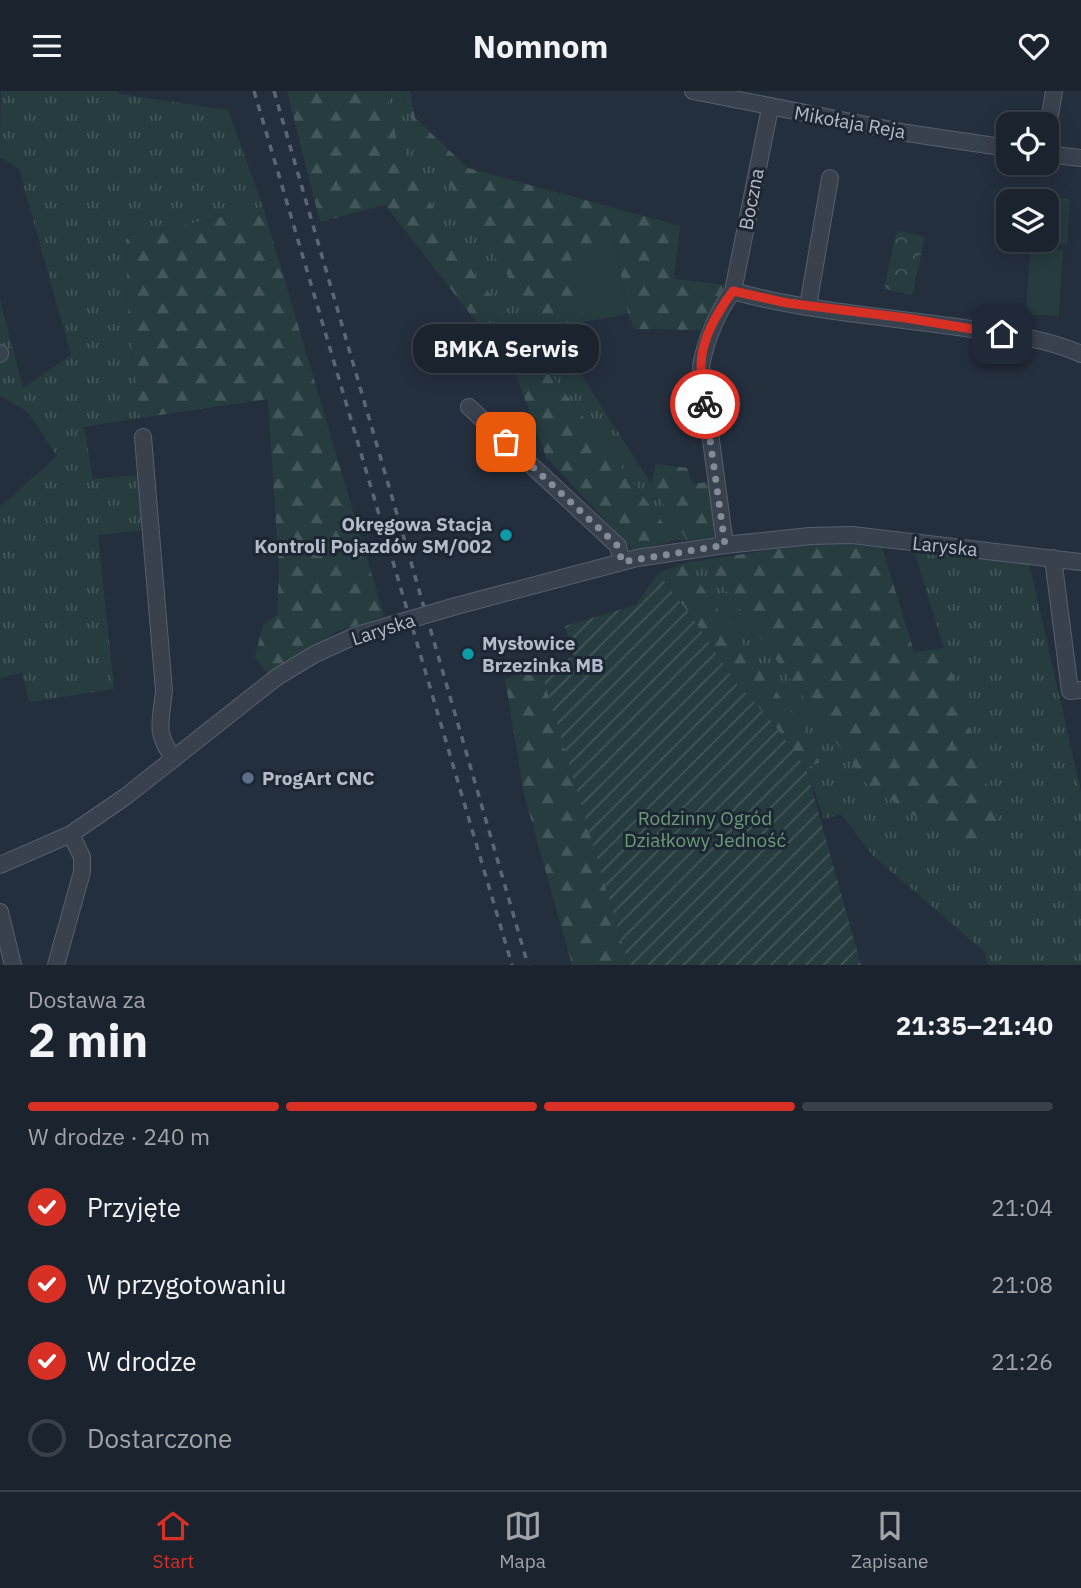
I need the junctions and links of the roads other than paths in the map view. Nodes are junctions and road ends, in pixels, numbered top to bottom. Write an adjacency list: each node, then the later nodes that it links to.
1 (693, 91): 3 (street, Mikołaja Reja)
2 (1054, 91): 5 (street)
3 (730, 95): 4 (street, Mikołaja Reja)
4 (770, 108): 6 (street, Mikołaja Reja); 10 (street, Boczna)
5 (1050, 112)
6 (996, 146)
7 (1059, 155): 8 (street)
8 (1081, 158)
9 (830, 178): 11 (street)
10 (733, 291): 11 (street); 15 (street, Boczna)
11 (808, 306): 12 (street)
12 (1081, 354)
13 (469, 407): 17 (street)
14 (143, 437): 20 (street)
15 (725, 545): 16 (street, Laryska); 17 (street, Laryska)
16 (1053, 558): 18 (street, Laryska); 19 (street)
17 (622, 562): 20 (street, Laryska, bridge)
18 (1081, 562)
19 (1081, 690)
20 (174, 759): 21 (street, Laryska)
21 (71, 834): 22 (street, Laryska); 25 (street)
22 (0, 865)
23 (0, 912): 24 (street)
24 (13, 965)
25 (56, 965)

